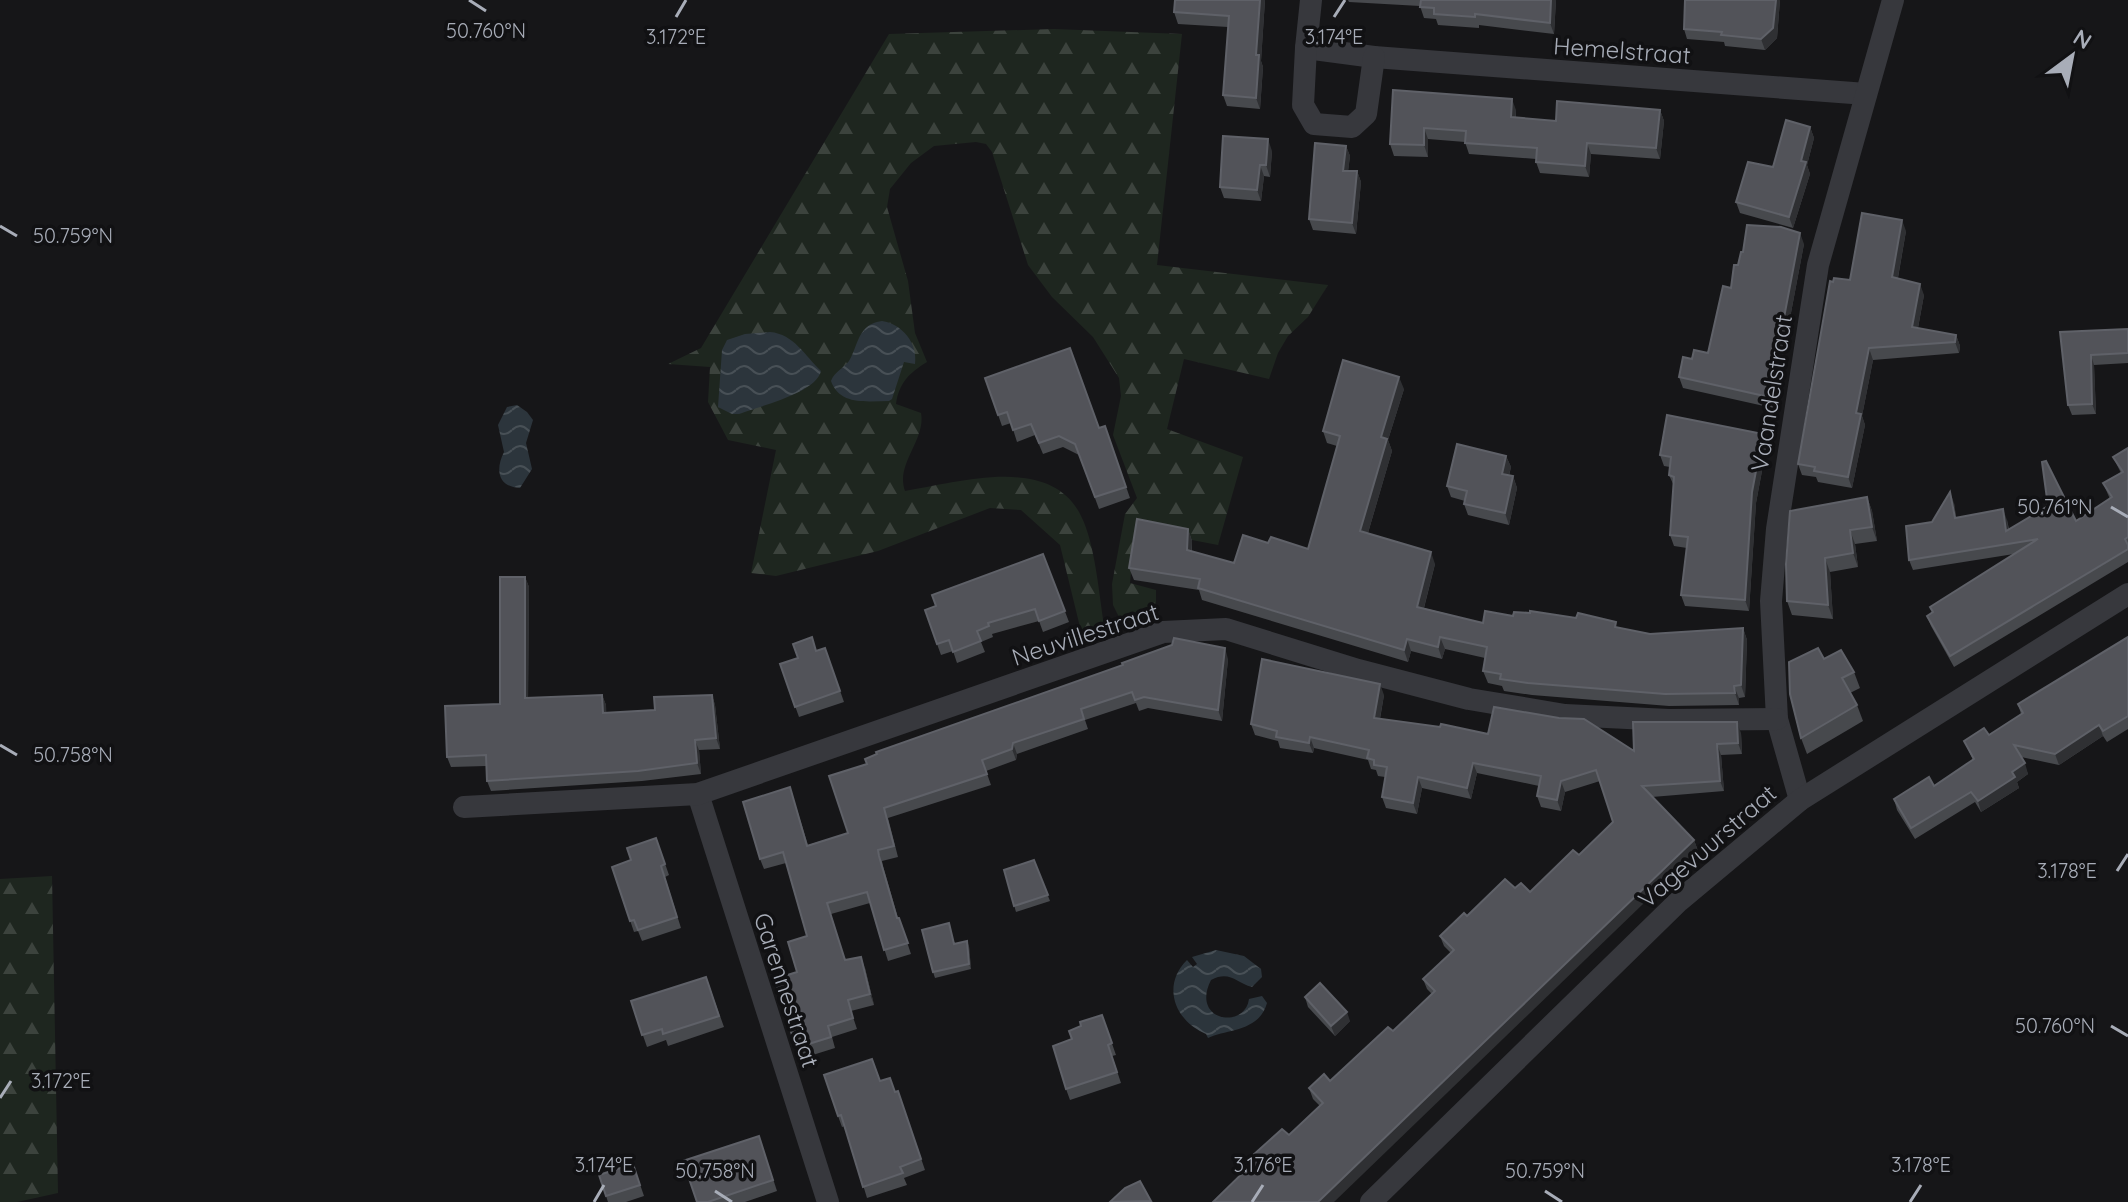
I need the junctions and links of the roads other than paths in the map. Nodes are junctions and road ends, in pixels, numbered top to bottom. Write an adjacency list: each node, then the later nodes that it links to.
1 (1311, 0): 3 (street)
2 (1893, 0): 5 (street, Vaandelstraat)
3 (1306, 48): 4 (street, Hemelstraat); 4 (street)
4 (1374, 57): 5 (street, Hemelstraat)
5 (1866, 94): 7 (street, Vaandelstraat)
6 (2128, 594): 9 (street, Vagevuurstraat)
7 (1777, 719): 8 (street, Neuvillestraat); 9 (street, Vaandelstraat)
8 (698, 794): 10 (street, Neuvillestraat); 11 (street, Garennestraat)
9 (1800, 800): 12 (street, Vagevuurstraat)
10 (464, 807)
11 (828, 1202)
12 (1371, 1202)

